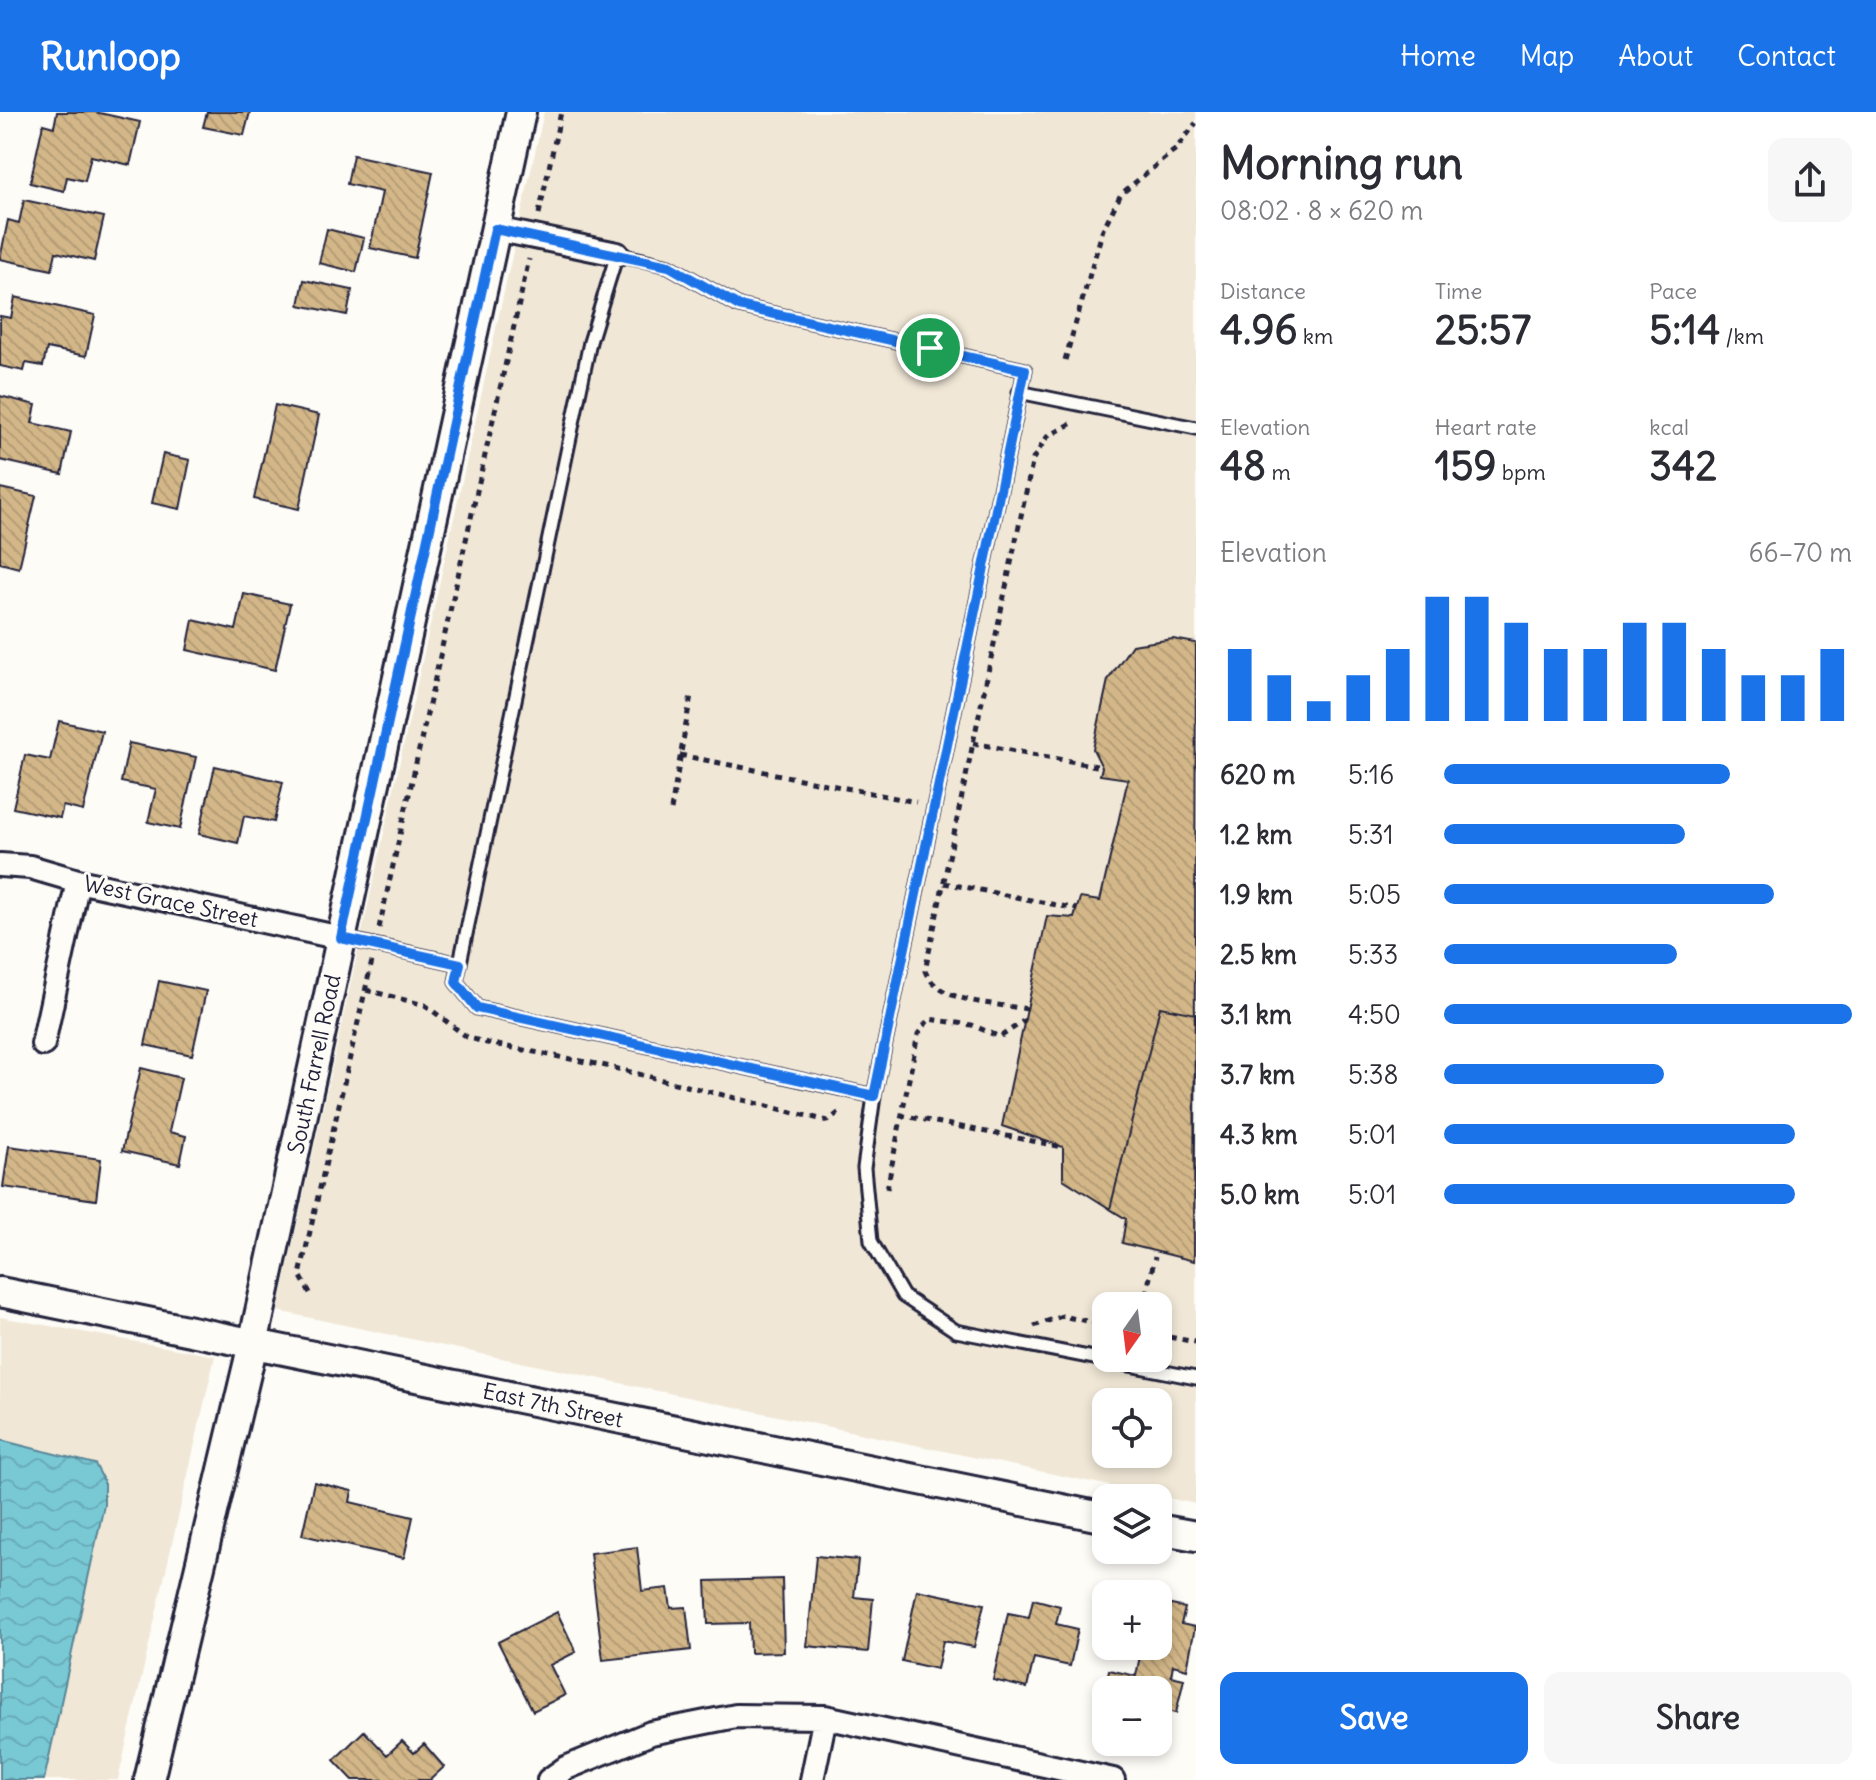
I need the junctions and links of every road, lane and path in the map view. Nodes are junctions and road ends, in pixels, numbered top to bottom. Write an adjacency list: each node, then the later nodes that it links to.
1 (521, 112): 4 (street, South Farrell Road)
2 (561, 112): 5 (path)
3 (1196, 123): 7 (path)
4 (495, 229): 5 (street); 21 (street, South Farrell Road)
5 (534, 237): 6 (street); 22 (path)
6 (617, 254): 8 (lane); 23 (lane)
7 (1065, 360)
8 (1019, 392): 10 (lane); 28 (lane)
9 (1080, 421): 12 (path)
10 (1196, 428)
11 (691, 695): 13 (path)
12 (973, 743): 14 (path); 19 (path)
13 (680, 755): 15 (path); 16 (path)
14 (1102, 767)
15 (916, 802)
16 (671, 810)
17 (0, 865): 18 (street, West Grace Street)
18 (78, 881): 21 (street, West Grace Street); 27 (street)
19 (944, 883): 20 (path); 25 (path)
20 (1077, 909)
21 (341, 938): 22 (lane); 41 (street, South Farrell Road)
22 (376, 945): 23 (lane); 24 (path)
23 (460, 964): 28 (lane)
24 (366, 990): 29 (path); 36 (path)
25 (1027, 1009)
26 (1025, 1020): 30 (path)
27 (43, 1044)
28 (874, 1096): 42 (lane)
29 (842, 1110)
30 (900, 1115): 31 (path); 32 (path)
31 (1063, 1147)
32 (888, 1203)
33 (1155, 1257): 35 (path)
34 (0, 1292): 41 (street, East 7th Street)
35 (1146, 1292)
36 (310, 1293)
37 (1092, 1322): 38 (path)
38 (1026, 1329)
39 (1172, 1338): 40 (path)
40 (1196, 1342)
41 (253, 1344): 43 (street, East 7th Street); 47 (street, South Farrell Road)
42 (1196, 1378)
43 (1092, 1515)
44 (1172, 1532): 45 (street)
45 (1196, 1536)
46 (825, 1717): 48 (street); 49 (street); 50 (street)
47 (149, 1780)
48 (549, 1780)
49 (812, 1780)
50 (1113, 1780)

